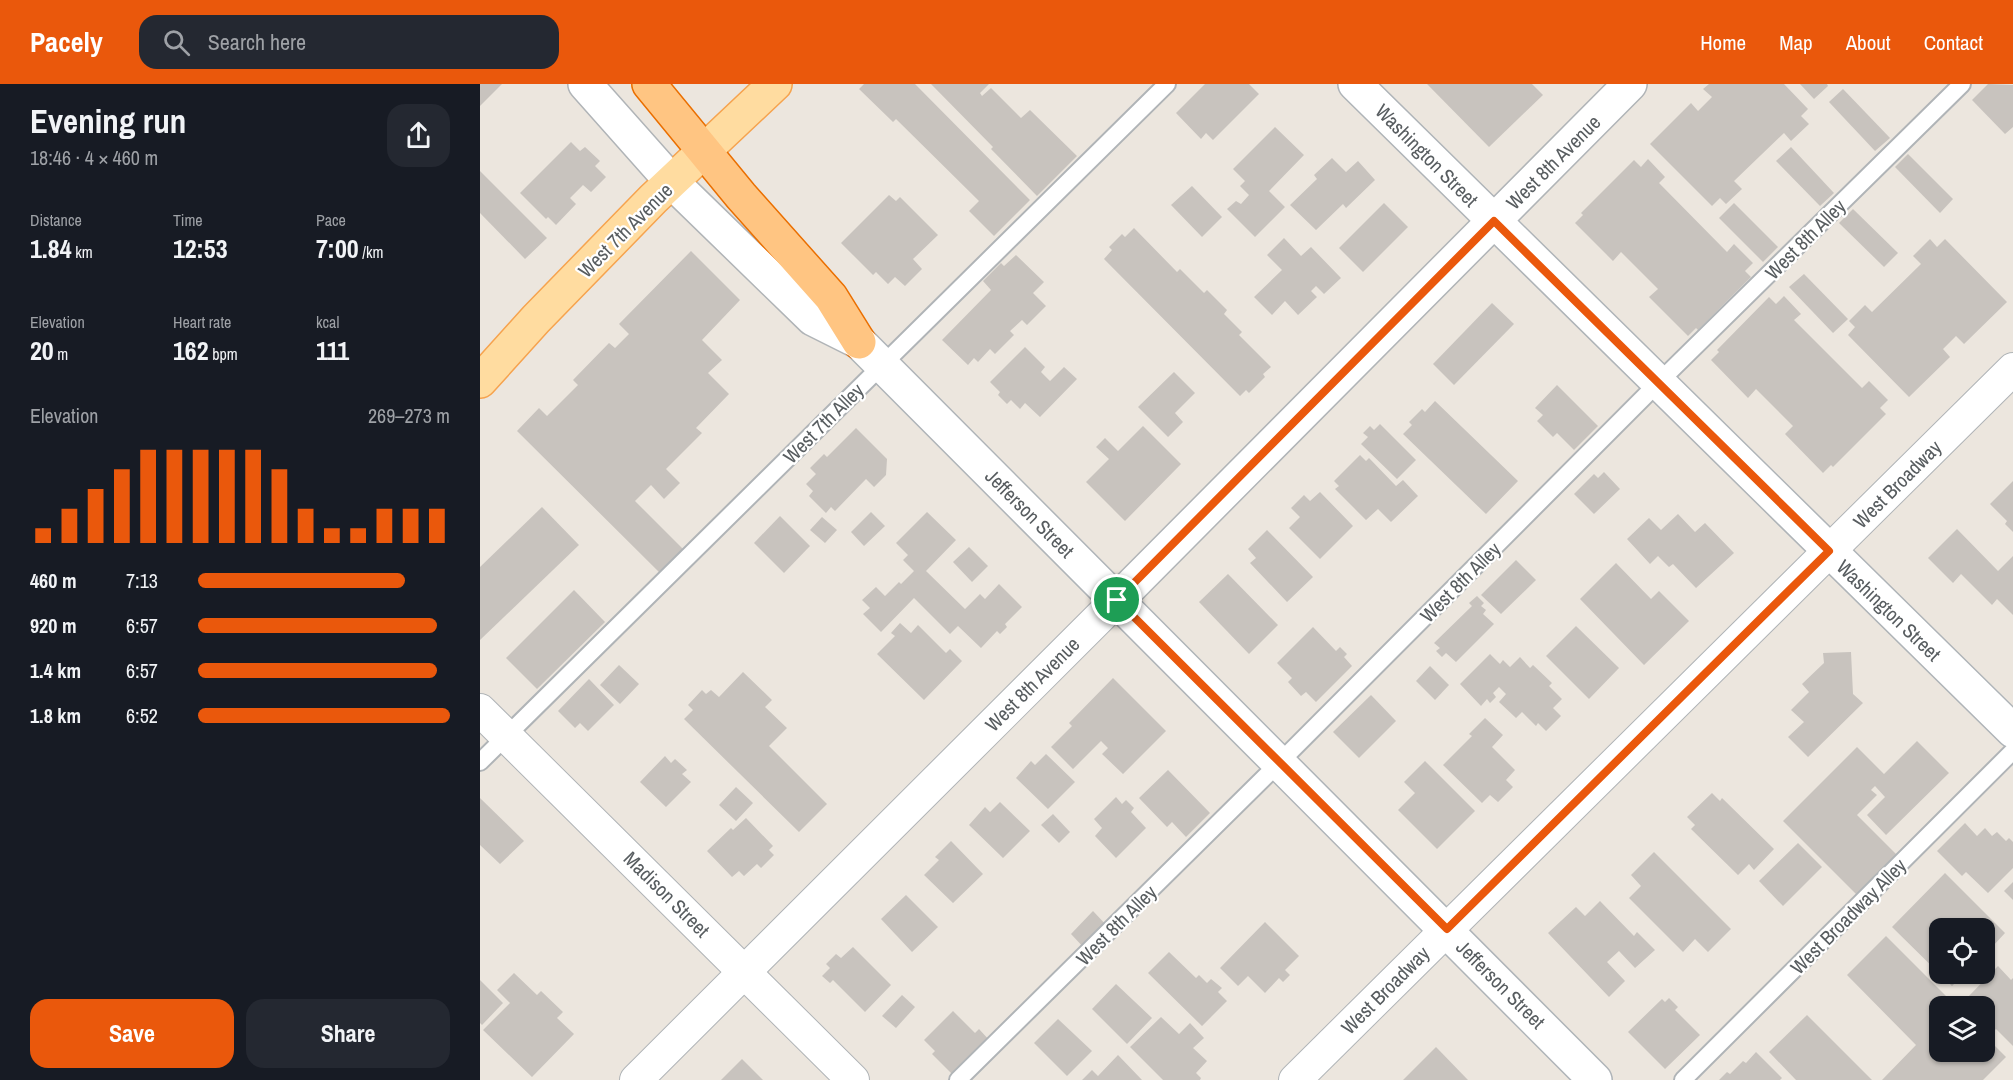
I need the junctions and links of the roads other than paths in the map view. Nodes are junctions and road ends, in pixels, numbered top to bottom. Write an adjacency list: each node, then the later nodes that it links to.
1 (585, 84): 9 (main road, Jefferson Street)
2 (649, 84): 8 (highway)
3 (775, 84): 8 (main road, West 7th Avenue)
4 (1167, 84): 12 (lane, West 7th Alley)
5 (1355, 84): 10 (main road, Washington Street)
6 (1630, 84): 10 (main road, West 8th Avenue)
7 (1962, 84): 15 (lane, West 8th Alley)
8 (704, 152): 9 (main road, West 7th Avenue); 11 (highway)
9 (672, 182): 11 (main road, Jefferson Street); 14 (main road, West 7th Avenue)
10 (1494, 221): 15 (main road, Washington Street); 17 (main road, West 8th Avenue)
11 (859, 342): 12 (main road, Jefferson Street)
12 (882, 364): 17 (main road, Jefferson Street); 20 (lane, West 7th Alley)
13 (2013, 369): 16 (street, West Broadway)
14 (480, 381)
15 (1658, 383): 16 (main road, Washington Street); 23 (lane, West 8th Alley)
16 (1829, 551): 19 (main road, Washington Street); 24 (street, West Broadway)
17 (1117, 600): 23 (main road, Jefferson Street); 25 (street, West 8th Avenue)
18 (480, 710): 20 (street, Madison Street)
19 (2013, 731)
20 (506, 736): 22 (lane, West 7th Alley); 25 (street, Madison Street)
21 (2013, 751): 31 (lane, West Broadway Alley)
22 (480, 762)
23 (1279, 763): 24 (main road, Jefferson Street); 28 (lane, West 8th Alley)
24 (1447, 929): 29 (street, West Broadway); 30 (main road, Jefferson Street)
25 (744, 971): 26 (street, West 8th Avenue); 27 (street, Madison Street)
26 (636, 1080)
27 (853, 1080)
28 (958, 1080)
29 (1295, 1080)
30 (1595, 1080)
31 (1683, 1080)

